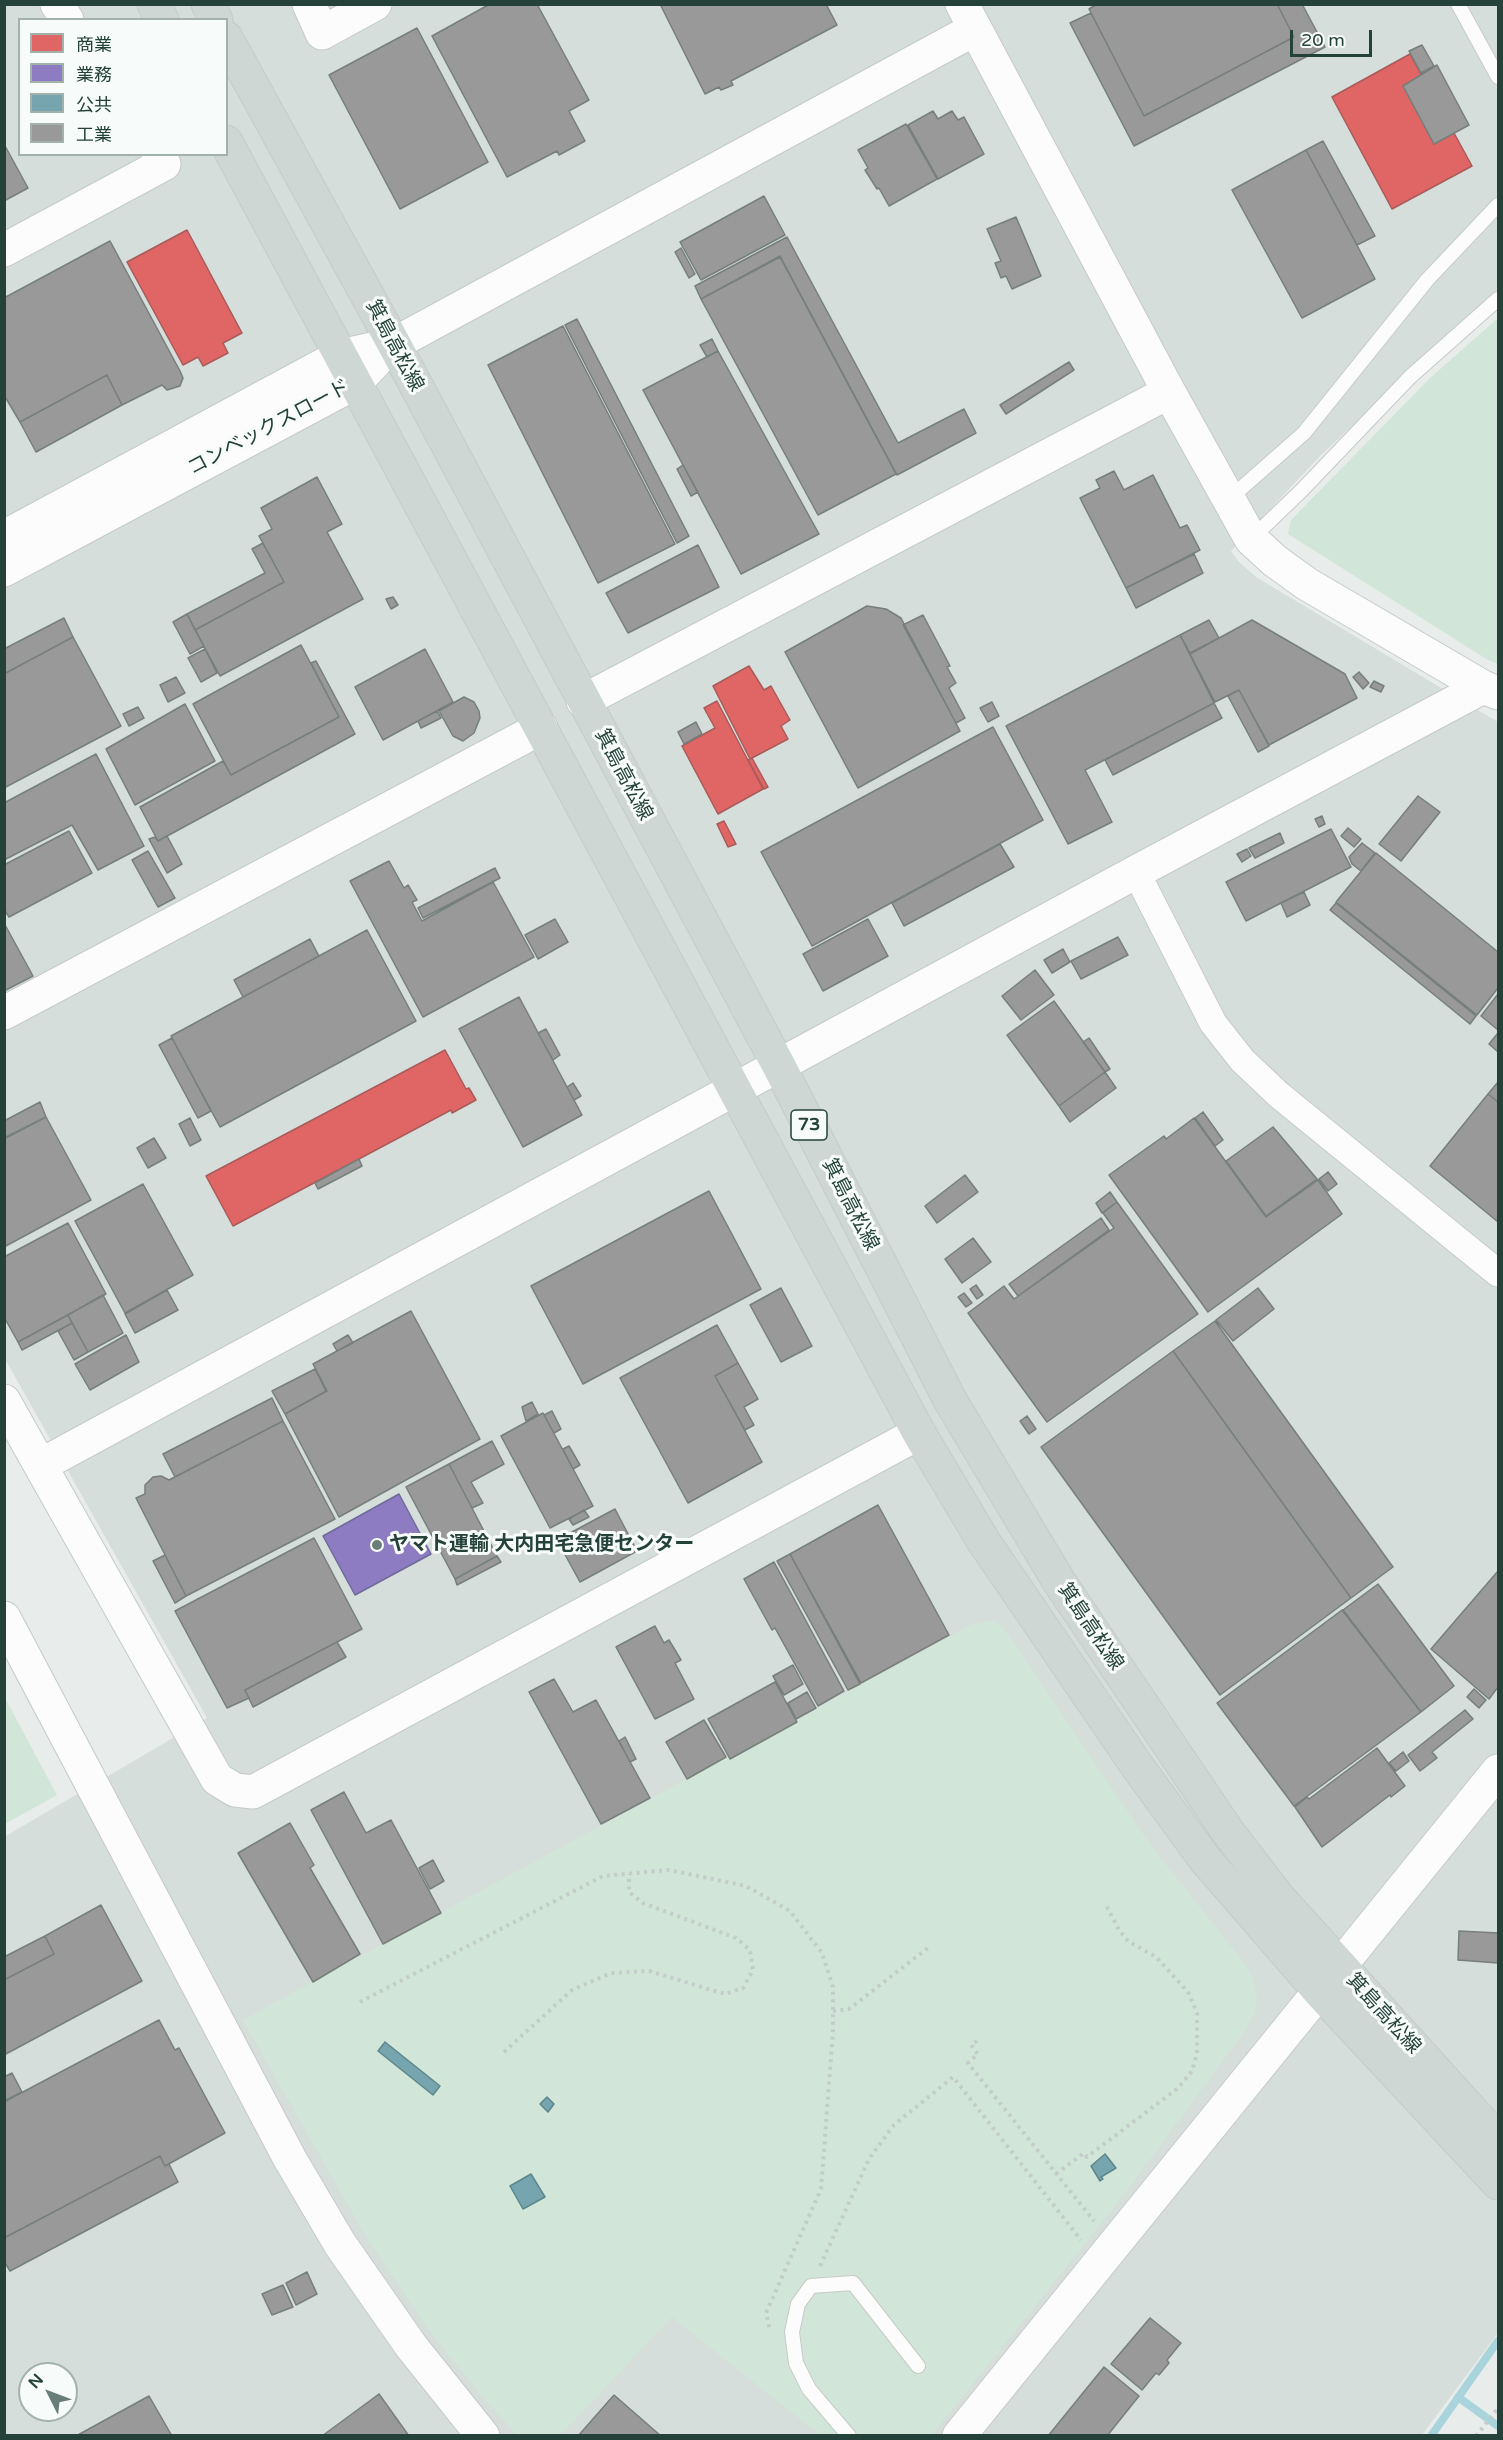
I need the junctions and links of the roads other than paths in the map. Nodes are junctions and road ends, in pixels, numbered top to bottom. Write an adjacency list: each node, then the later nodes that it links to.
1 (57, 4): 8 (street)
2 (154, 4): 9 (main road)
3 (208, 4): 10 (main road)
4 (309, 4): 5 (street)
5 (375, 4)
6 (1458, 4): 12 (lane)
7 (968, 17): 18 (street, コンベックスロード); 20 (street)
8 (66, 18)
9 (161, 18)
10 (215, 18)
11 (228, 42): 18 (main road, 箕島高松線 / 73)
12 (1498, 77)
13 (228, 146): 19 (main road, 箕島高松線 / 73)
14 (159, 156): 16 (street)
15 (1498, 205): 21 (lane)
16 (4, 250)
17 (1498, 299): 23 (lane)
18 (394, 344): 19 (street, コンベックスロード); 26 (main road, 箕島高松線 / 73)
19 (347, 370): 22 (street, コンベックスロード); 24 (street, コンベックスロード); 27 (main road, 箕島高松線 / 73)
20 (1169, 392): 21 (street); 26 (street)
21 (1229, 499): 23 (street)
22 (4, 537)
23 (1251, 539): 25 (street)
24 (4, 570)
25 (1491, 690): 28 (street)
26 (583, 701): 30 (main road, 箕島高松線 / 73)
27 (541, 729): 29 (street); 31 (main road, 箕島高松線 / 73)
28 (1136, 872): 30 (street); 32 (street)
29 (4, 1013)
30 (779, 1066): 31 (street); 38 (main road, 箕島高松線 / 73)
31 (734, 1090): 34 (main road, 箕島高松線 / 73); 35 (street)
32 (1498, 1273)
33 (4, 1401): 35 (street)
34 (919, 1433): 35 (street); 39 (main road, 箕島高松線 / 73)
35 (41, 1465)
36 (4, 1618): 43 (street)
37 (1498, 1772): 38 (street)
38 (1340, 1967): 39 (street); 40 (main road, 箕島高松線 / 73)
39 (1320, 1992): 41 (main road, 箕島高松線 / 73); 45 (street)
40 (1498, 2140)
41 (1498, 2183)
42 (918, 2366): 44 (lane)
43 (483, 2436)
44 (849, 2436)
45 (959, 2436)

